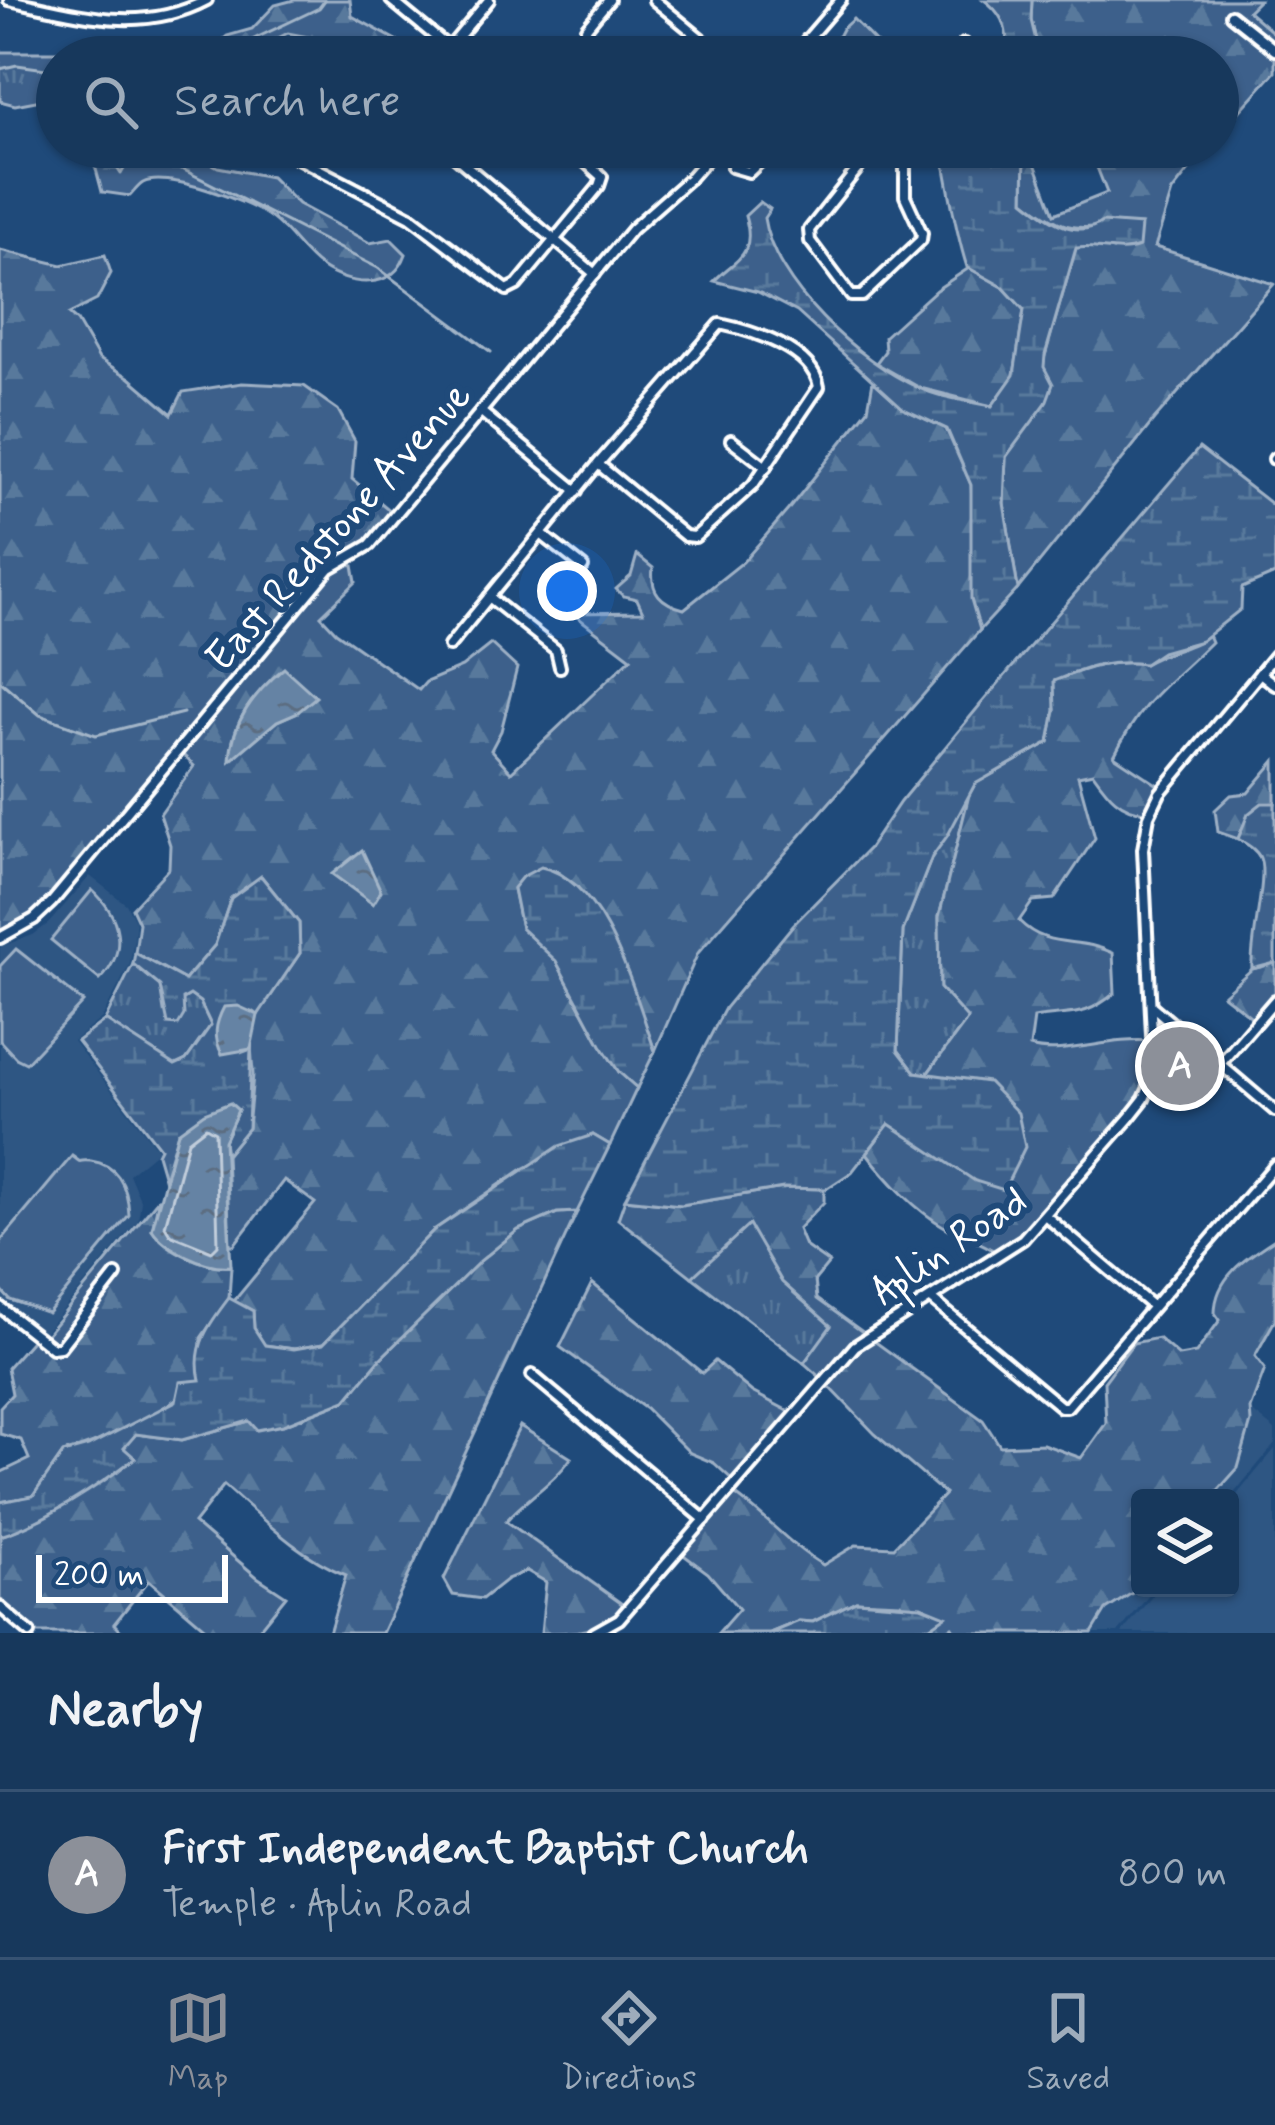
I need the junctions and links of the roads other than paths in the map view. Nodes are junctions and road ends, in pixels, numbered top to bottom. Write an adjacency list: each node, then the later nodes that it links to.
1 (9, 0): 2 (street)
2 (206, 0)
3 (391, 0): 9 (street)
4 (489, 0): 10 (street)
5 (609, 0): 11 (street)
6 (655, 0): 12 (street)
7 (841, 0): 13 (street)
8 (1231, 15): 14 (street)
9 (434, 36)
10 (459, 36)
11 (586, 36)
12 (698, 36)
13 (810, 36)
14 (1275, 50)
15 (316, 168): 21 (street)
16 (469, 168): 21 (street)
17 (592, 168): 21 (street)
18 (698, 168): 22 (street, East Redstone Avenue)
19 (858, 168): 20 (street)
20 (905, 168)
21 (554, 240): 22 (street)
22 (595, 274): 23 (street, East Redstone Avenue)
23 (480, 411): 27 (street); 36 (street, East Redstone Avenue)
24 (731, 440): 26 (street)
25 (598, 464): 26 (street); 26 (street); 27 (street)
26 (766, 466)
27 (577, 491): 28 (street)
28 (541, 534): 29 (street); 30 (street)
29 (583, 567)
30 (489, 597): 31 (street); 33 (street)
31 (449, 646)
32 (1275, 655): 34 (street, Aplin Road)
33 (560, 667)
34 (1260, 673): 35 (street); 38 (street, Aplin Road)
35 (1275, 685)
36 (0, 938)
37 (1275, 1000): 39 (street)
38 (1152, 1006): 39 (street); 42 (street, Aplin Road)
39 (1220, 1064): 40 (street)
40 (1275, 1111)
41 (1275, 1166): 45 (street)
42 (1047, 1217): 44 (street, Aplin Road); 45 (street)
43 (116, 1275): 46 (street)
44 (932, 1299): 45 (street); 48 (street, Aplin Road)
45 (1153, 1306)
46 (0, 1307)
47 (532, 1375): 48 (street)
48 (705, 1520): 50 (street, Aplin Road)
49 (0, 1607): 51 (street)
50 (613, 1629): 52 (street, Aplin Road)
51 (30, 1633)
52 (595, 1633)

